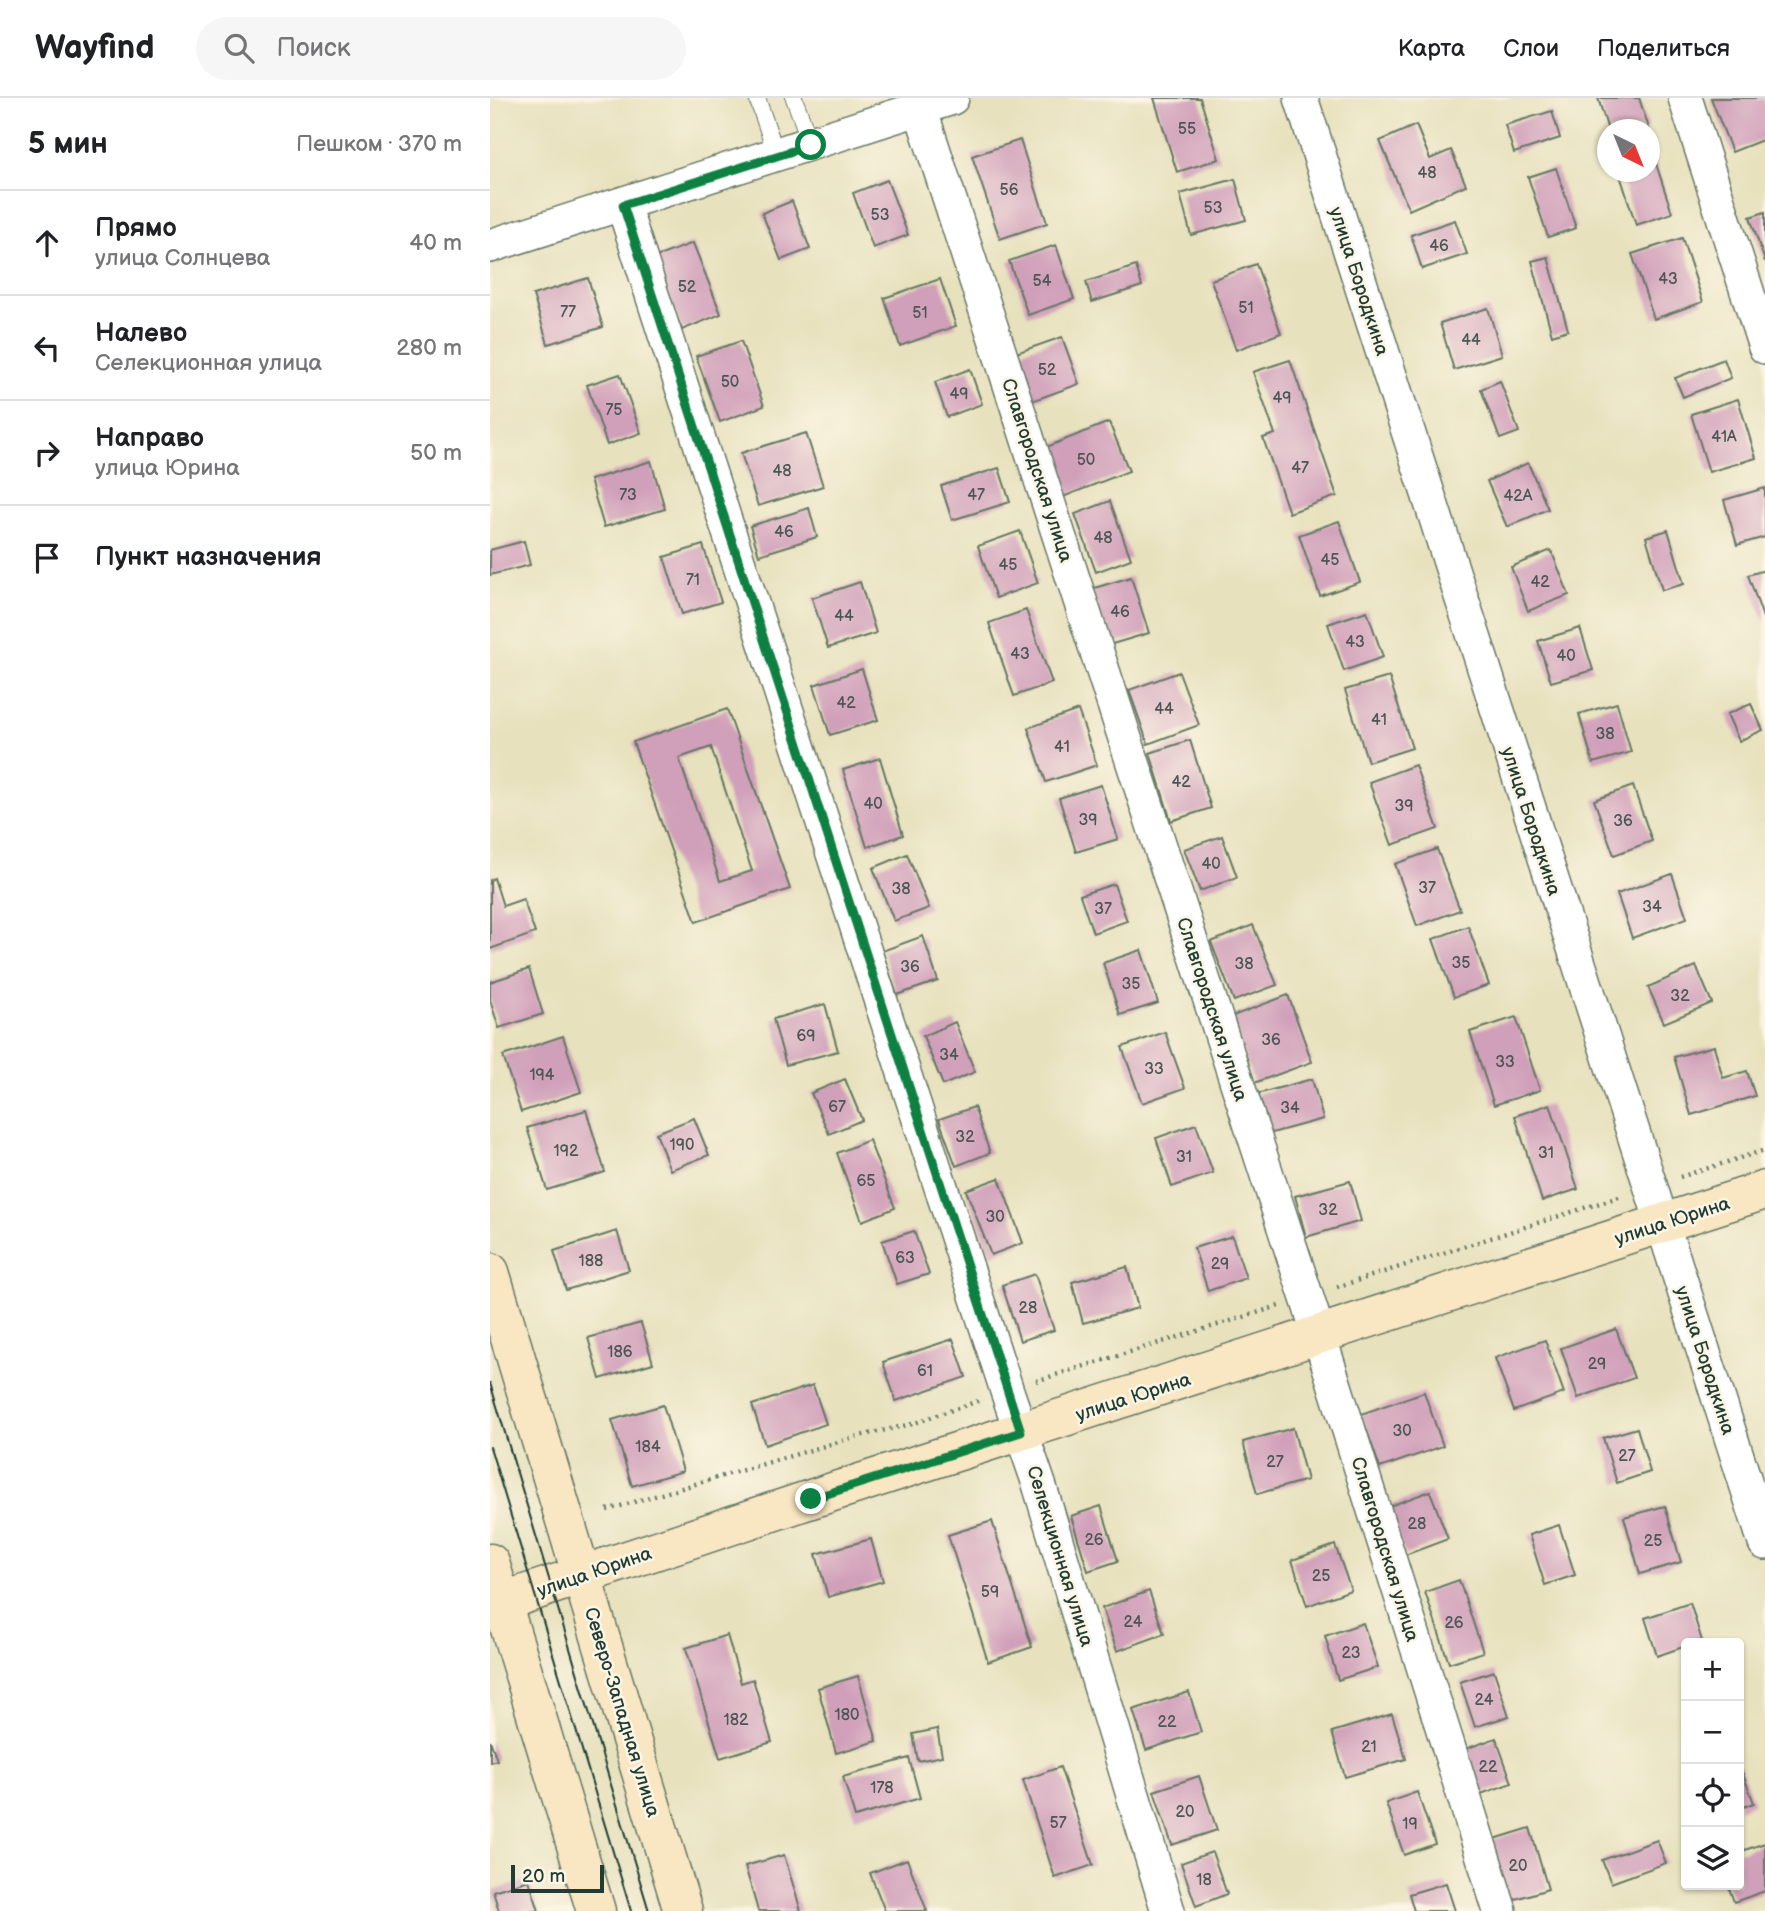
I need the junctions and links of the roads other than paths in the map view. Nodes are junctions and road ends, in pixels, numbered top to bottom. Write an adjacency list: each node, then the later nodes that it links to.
1 (757, 98): 8 (lane)
2 (794, 98): 7 (lane)
3 (953, 98): 6 (street)
4 (1301, 98): 13 (street, улица Бородкина)
5 (1685, 98): 11 (street)
6 (920, 108): 7 (street); 15 (street, Славгородская улица)
7 (811, 145): 8 (street)
8 (777, 156): 9 (street)
9 (623, 205): 10 (street); 16 (street, Селекционная улица)
10 (490, 246)
11 (1765, 347)
12 (1765, 1190): 13 (main road, улица Юрина)
13 (1662, 1223): 15 (main road, улица Юрина); 17 (street, улица Бородкина)
14 (490, 1272): 19 (main road, Северо-Западная улица)
15 (1320, 1335): 16 (main road, улица Юрина); 24 (street, Славгородская улица)
16 (1021, 1432): 19 (main road, улица Юрина); 23 (street, Селекционная улица)
17 (1765, 1543)
18 (490, 1563): 20 (main road)
19 (582, 1575): 20 (main road, улица Юрина); 22 (main road, Северо-Западная улица)
20 (502, 1602): 21 (main road)
21 (596, 1911)
22 (683, 1911)
23 (1168, 1911)
24 (1500, 1911)

